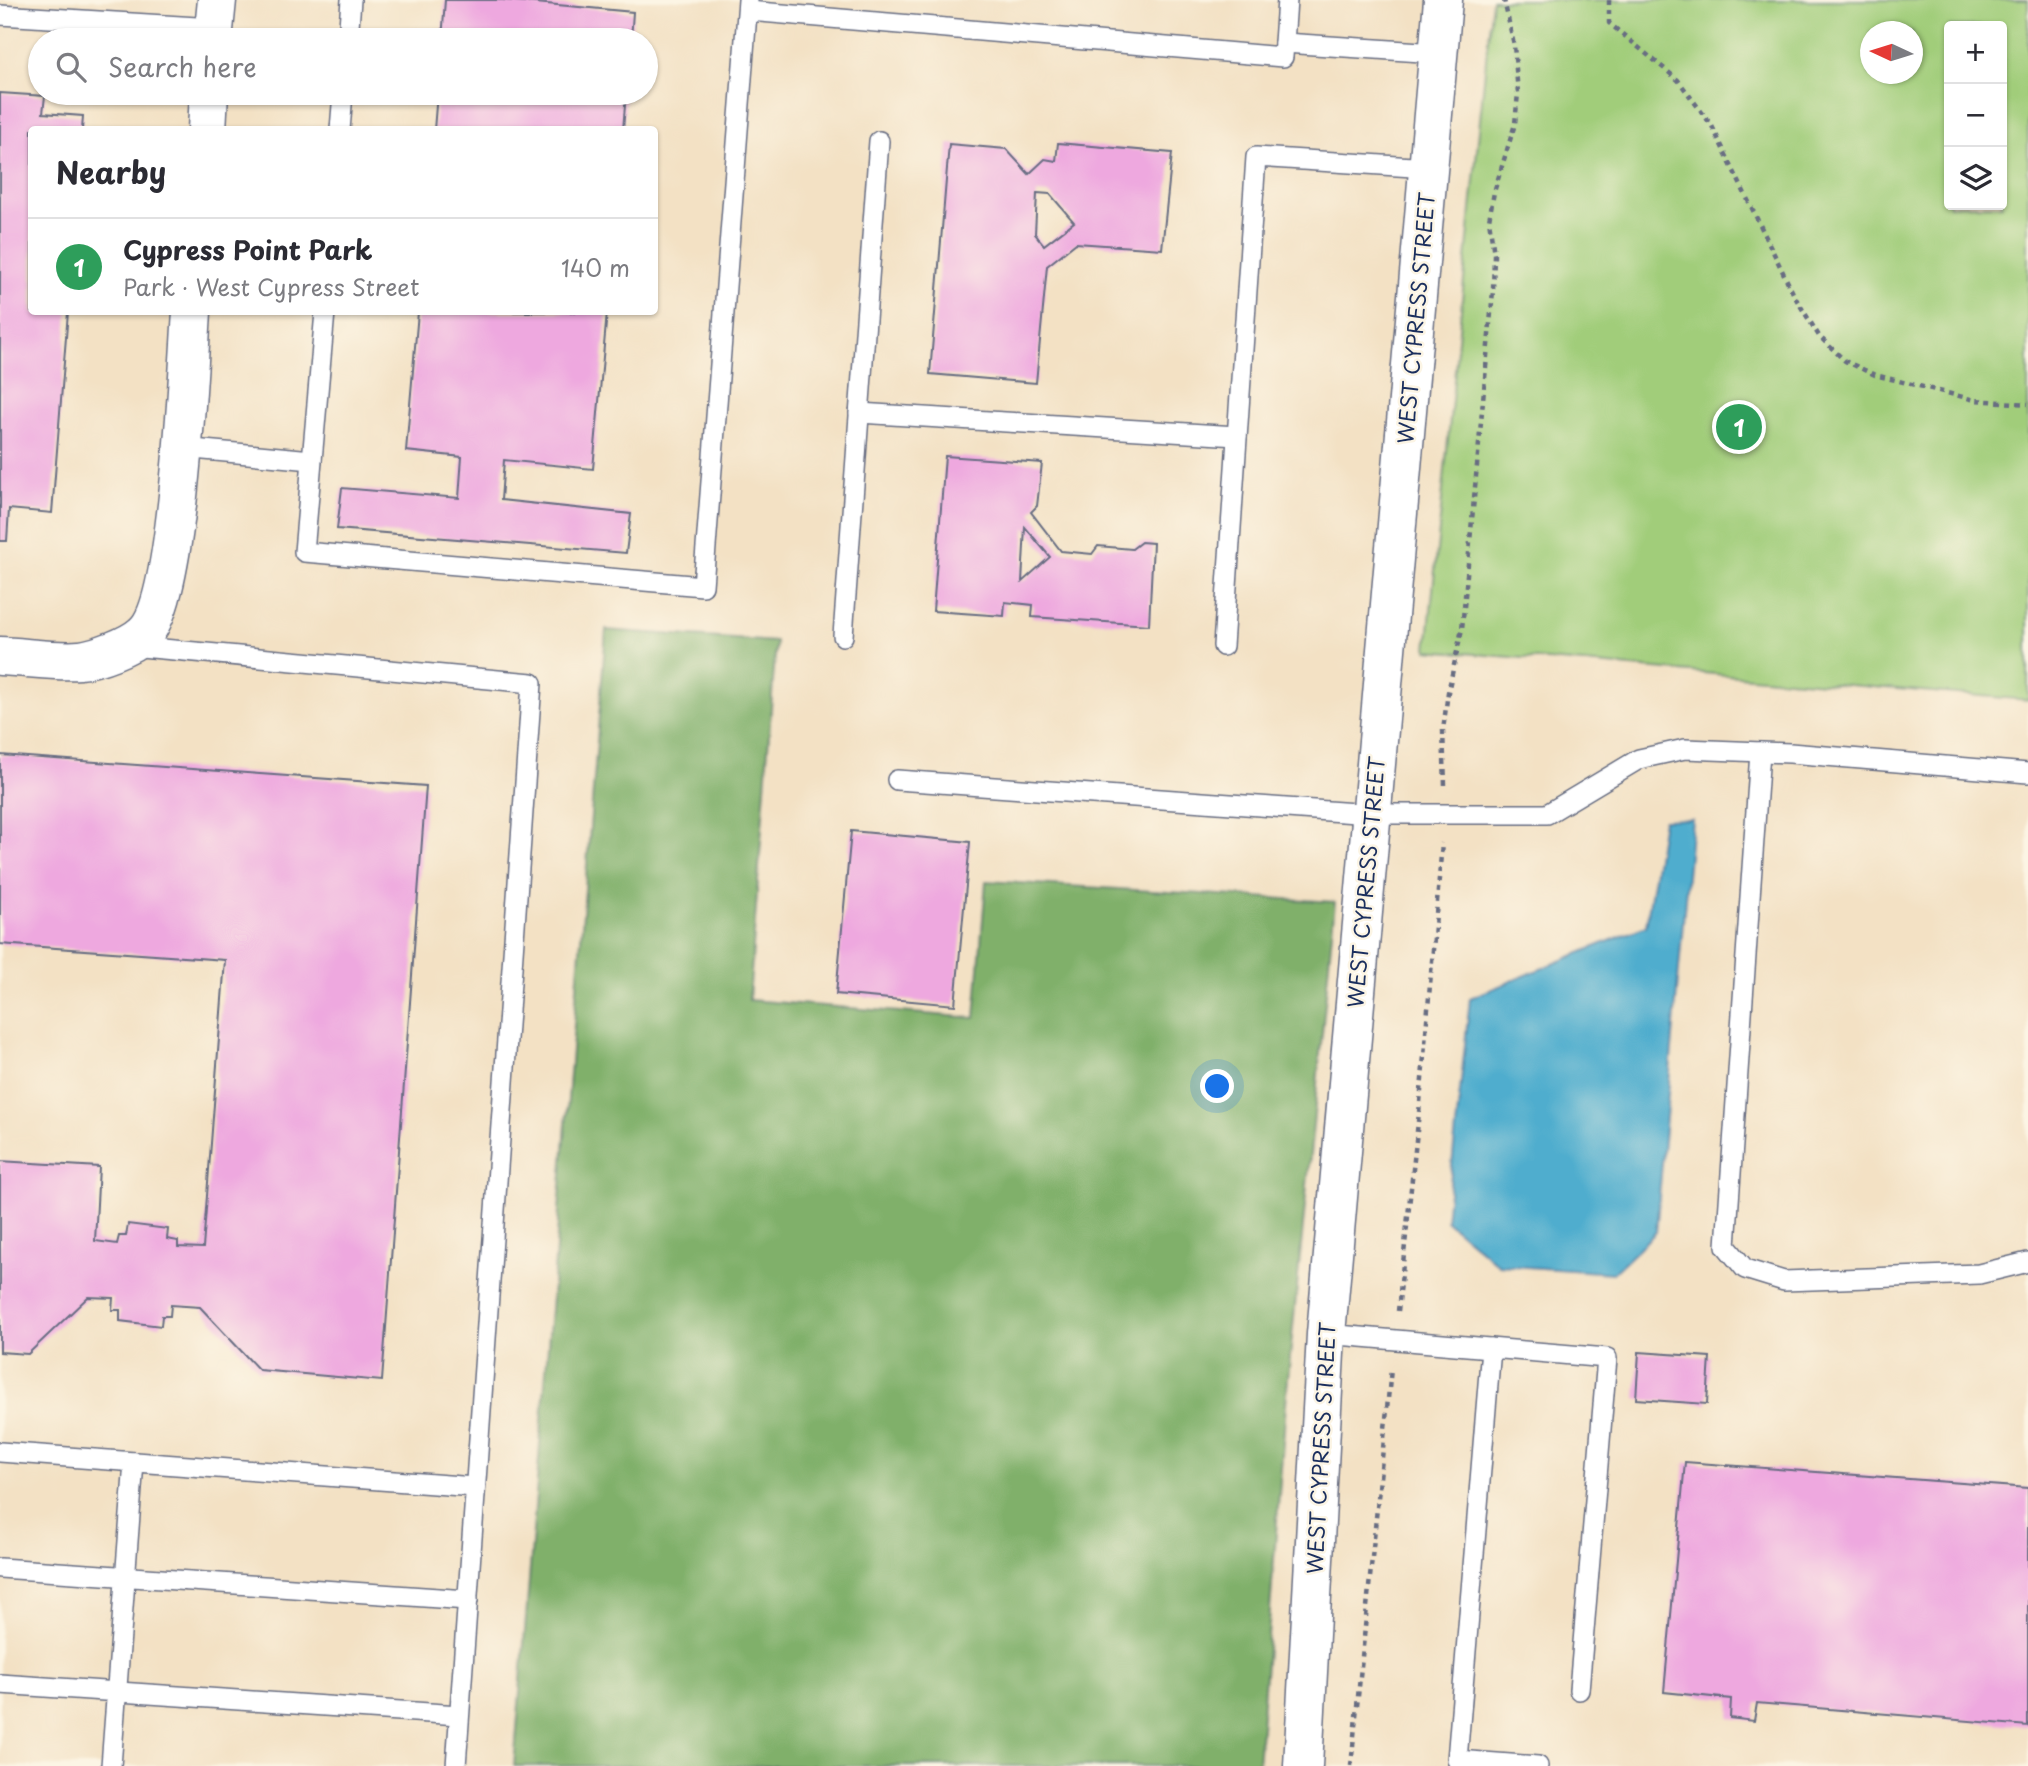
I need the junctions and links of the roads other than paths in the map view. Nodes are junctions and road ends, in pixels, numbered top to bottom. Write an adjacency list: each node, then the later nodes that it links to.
1 (351, 0): 7 (lane)
2 (1287, 0): 8 (lane)
3 (1443, 0): 9 (street, WEST CYPRESS STREET)
4 (748, 6): 8 (lane); 21 (lane)
5 (0, 15): 6 (lane)
6 (215, 23)
7 (349, 28)
8 (1284, 43): 9 (lane)
9 (1437, 52): 15 (street, WEST CYPRESS STREET)
10 (208, 105): 12 (street)
11 (342, 105): 13 (lane)
12 (207, 126)
13 (340, 126)
14 (879, 141): 18 (lane)
15 (1429, 168): 19 (lane); 29 (street, WEST CYPRESS STREET)
16 (192, 315): 20 (street)
17 (325, 315): 21 (lane)
18 (859, 413): 19 (lane); 22 (lane)
19 (1237, 436): 24 (lane)
20 (181, 448): 21 (lane); 23 (street)
21 (312, 460)
22 (843, 636)
23 (135, 639): 25 (street); 35 (lane)
24 (1223, 646)
25 (0, 656)
26 (1760, 752): 27 (lane); 29 (lane); 30 (lane)
27 (2028, 773)
28 (897, 780): 29 (lane)
29 (1370, 814): 31 (street, WEST CYPRESS STREET)
30 (2028, 1262)
31 (1326, 1334): 32 (lane); 45 (street, WEST CYPRESS STREET)
32 (1491, 1348): 40 (lane); 46 (lane)
33 (0, 1452): 34 (lane)
34 (134, 1462): 35 (lane); 37 (lane)
35 (475, 1487): 38 (lane)
36 (0, 1568): 37 (lane)
37 (126, 1576): 38 (lane); 41 (lane)
38 (468, 1600): 42 (lane)
39 (0, 1684): 41 (lane)
40 (1579, 1690)
41 (117, 1692): 42 (lane); 43 (lane)
42 (460, 1715): 44 (lane)
43 (111, 1766)
44 (456, 1766)
45 (1303, 1766)
46 (1538, 1766)

